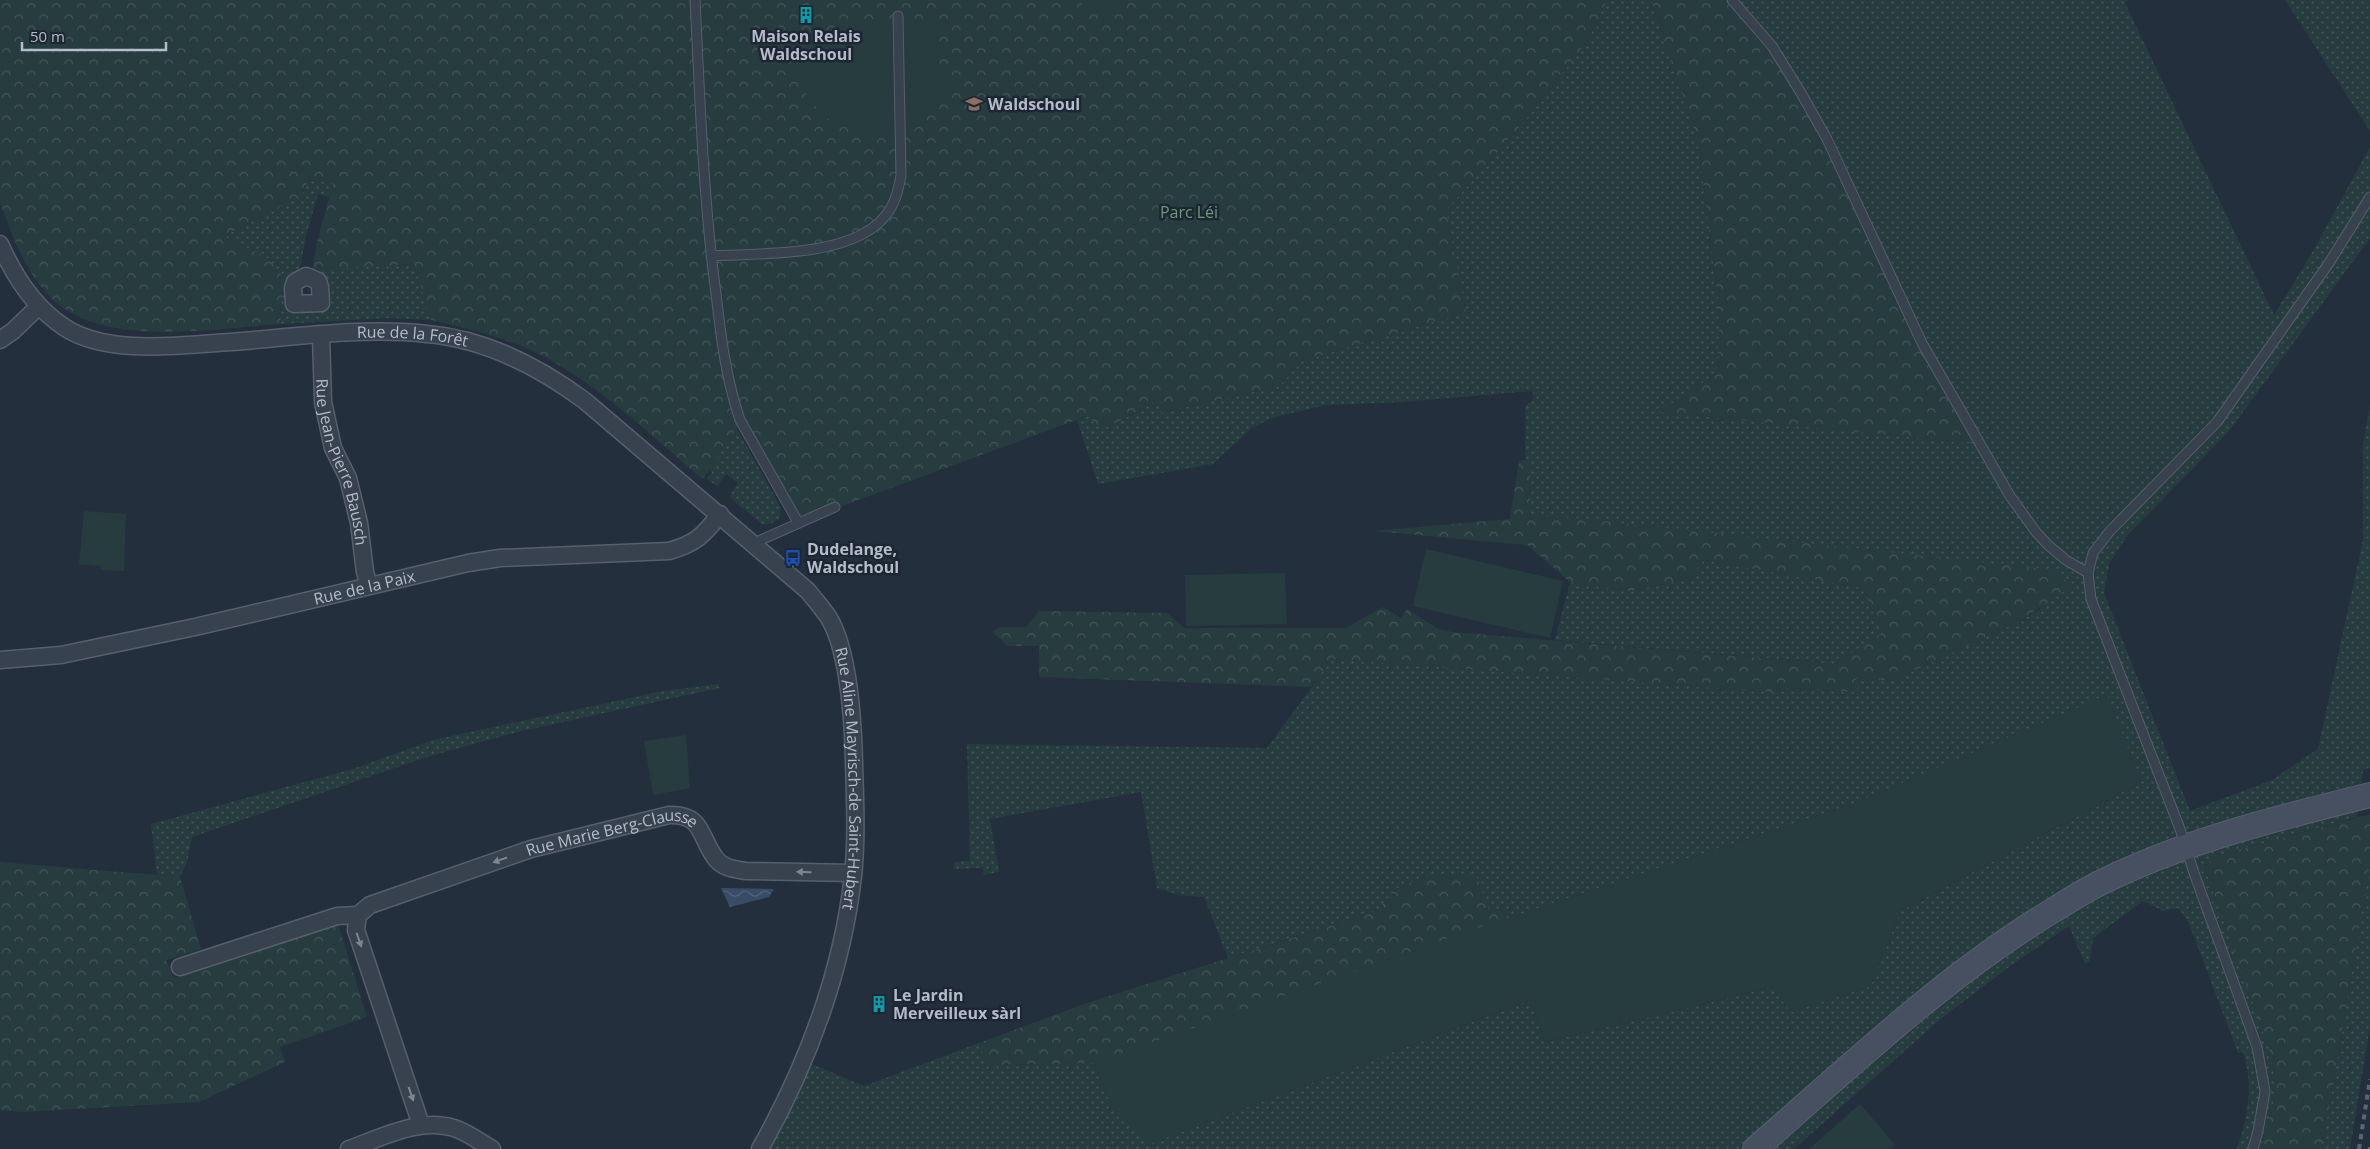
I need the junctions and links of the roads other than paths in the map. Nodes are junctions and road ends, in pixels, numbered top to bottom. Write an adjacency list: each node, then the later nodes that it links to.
1 (695, 0): 6 (lane)
2 (1732, 0): 14 (lane)
3 (898, 16): 6 (lane)
4 (2370, 197): 14 (lane)
5 (0, 244): 7 (street, Rue de la Forêt)
6 (711, 256): 12 (lane)
7 (39, 306): 8 (street, Rue de la Forêt); 9 (street)
8 (321, 336): 11 (street, Rue de la Forêt); 15 (street, Rue Jean-Pierre Bausch)
9 (0, 340)
10 (835, 507): 12 (lane)
11 (720, 514): 13 (street, Rue de la Forêt); 15 (street, Rue de la Paix)
12 (798, 522): 13 (lane)
13 (754, 543): 19 (street, Rue Aline Mayrisch-de Saint-Hubert)
14 (2088, 574): 18 (lane)
15 (369, 586): 16 (street, Rue de la Paix)
16 (0, 660)
17 (2365, 796): 18 (main road)
18 (2186, 846): 26 (main road); 27 (lane)
19 (853, 874): 20 (street, Rue Marie Berg-Clausse, one-way to 20); 25 (street, Rue Aline Mayrisch-de Saint-Hubert)
20 (358, 915): 21 (street, Rue Marie Berg-Clausse); 22 (street, one-way to 22)
21 (180, 967)
22 (421, 1125): 23 (street); 24 (street)
23 (349, 1149)
24 (492, 1149)
25 (760, 1149)
26 (1755, 1149)
27 (2253, 1149)

